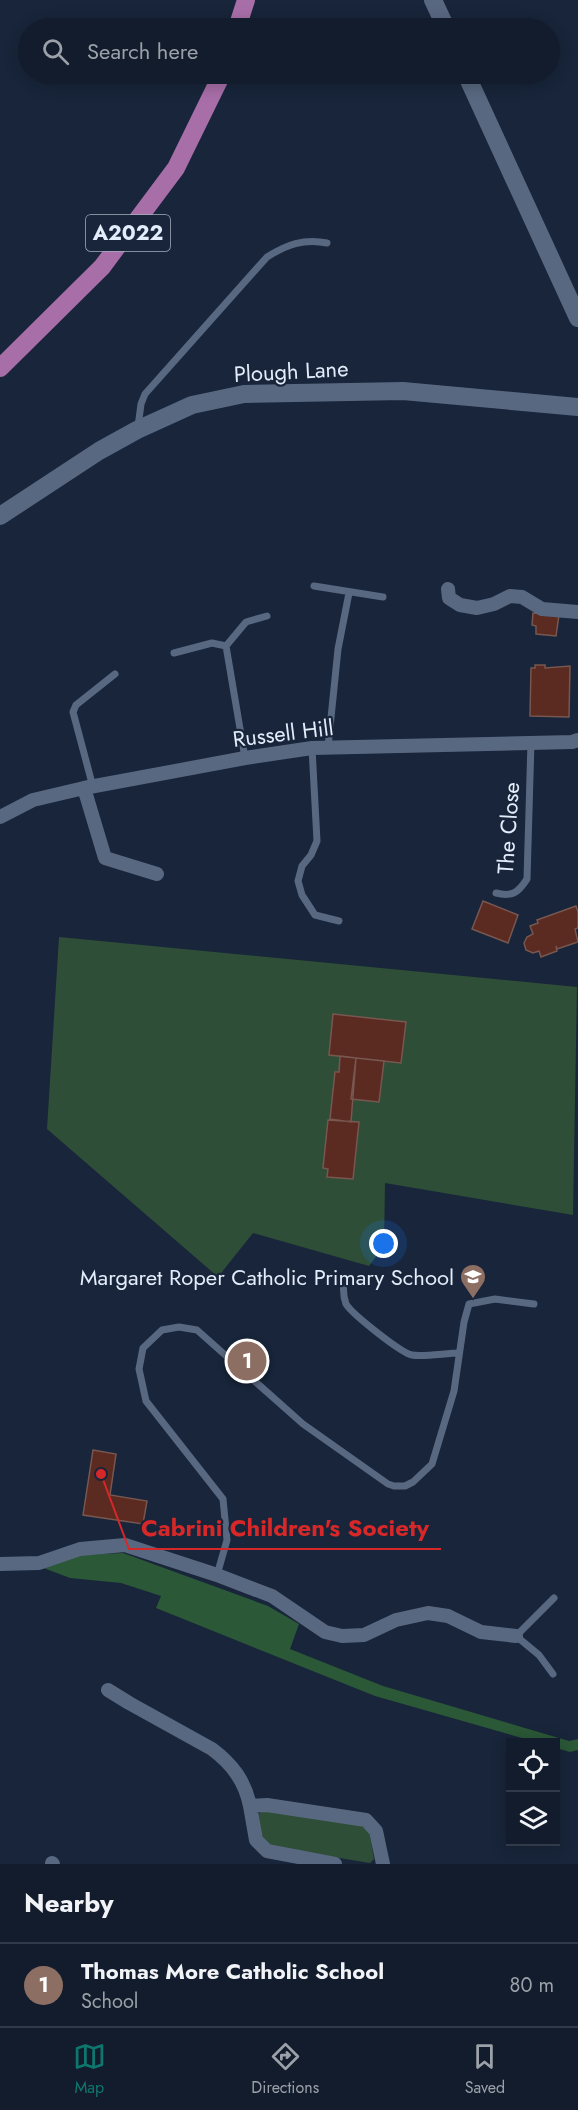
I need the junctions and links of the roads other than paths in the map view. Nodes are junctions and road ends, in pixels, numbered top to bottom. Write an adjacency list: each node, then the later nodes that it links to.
1 (246, 0): 3 (main road)
2 (433, 0): 4 (main road)
3 (240, 18)
4 (441, 18)
5 (217, 84): 9 (main road, A2022)
6 (471, 84): 8 (main road)
7 (327, 243): 11 (lane)
8 (578, 318)
9 (0, 368)
10 (578, 407): 11 (main road, Plough Lane)
11 (137, 430): 12 (main road, Plough Lane)
12 (0, 516)
13 (314, 586): 15 (lane)
14 (448, 589): 17 (street)
15 (349, 593): 16 (lane); 24 (lane)
16 (383, 597)
17 (578, 612)
18 (267, 616): 19 (lane)
19 (226, 646): 20 (lane); 26 (lane)
20 (174, 653)
21 (115, 674): 27 (lane)
22 (578, 740): 23 (street, Russell Hill)
23 (531, 742): 24 (street, Russell Hill); 30 (lane, The Close)
24 (328, 747): 25 (street, Russell Hill)
25 (312, 748): 26 (street, Russell Hill); 31 (lane)
26 (245, 758): 27 (street, Russell Hill)
27 (88, 788): 28 (street, Russell Hill); 29 (street)
28 (0, 817)
29 (157, 874)
30 (496, 893)
31 (339, 921)
32 (344, 1281): 34 (lane)
33 (534, 1304): 34 (lane)
34 (459, 1353): 36 (lane)
35 (0, 1564): 36 (street)
36 (217, 1575): 38 (street)
37 (554, 1598): 38 (lane)
38 (516, 1636): 39 (lane)
39 (553, 1674)
40 (108, 1690): 41 (street)
41 (250, 1806): 42 (street); 43 (street)
42 (335, 1864)
43 (383, 1864)

